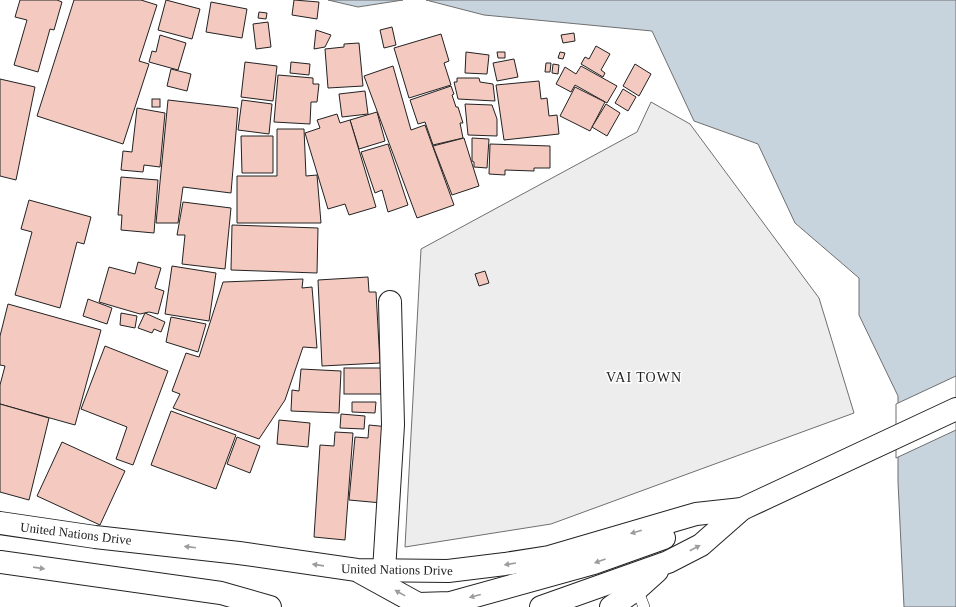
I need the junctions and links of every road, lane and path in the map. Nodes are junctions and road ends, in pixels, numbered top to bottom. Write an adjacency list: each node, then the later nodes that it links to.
1 (390, 302): 8 (main road)
2 (956, 410): 3 (main road, United Nations Drive)
3 (742, 509): 6 (main road, United Nations Drive, one-way to 3); 7 (main road, one-way to 7); 8 (main road, United Nations Drive, one-way to 8)
4 (0, 523): 7 (main road, United Nations Drive, one-way to 4)
5 (0, 562): 9 (main road, one-way to 9)
6 (668, 562): 10 (main road); 13 (main road, United Nations Drive)
7 (357, 570): 8 (main road, United Nations Drive)
8 (384, 571)
9 (221, 593): 11 (main road); 12 (main road)
10 (640, 598): 14 (main road)
11 (244, 607)
12 (270, 607)
13 (541, 607)
14 (611, 607)

